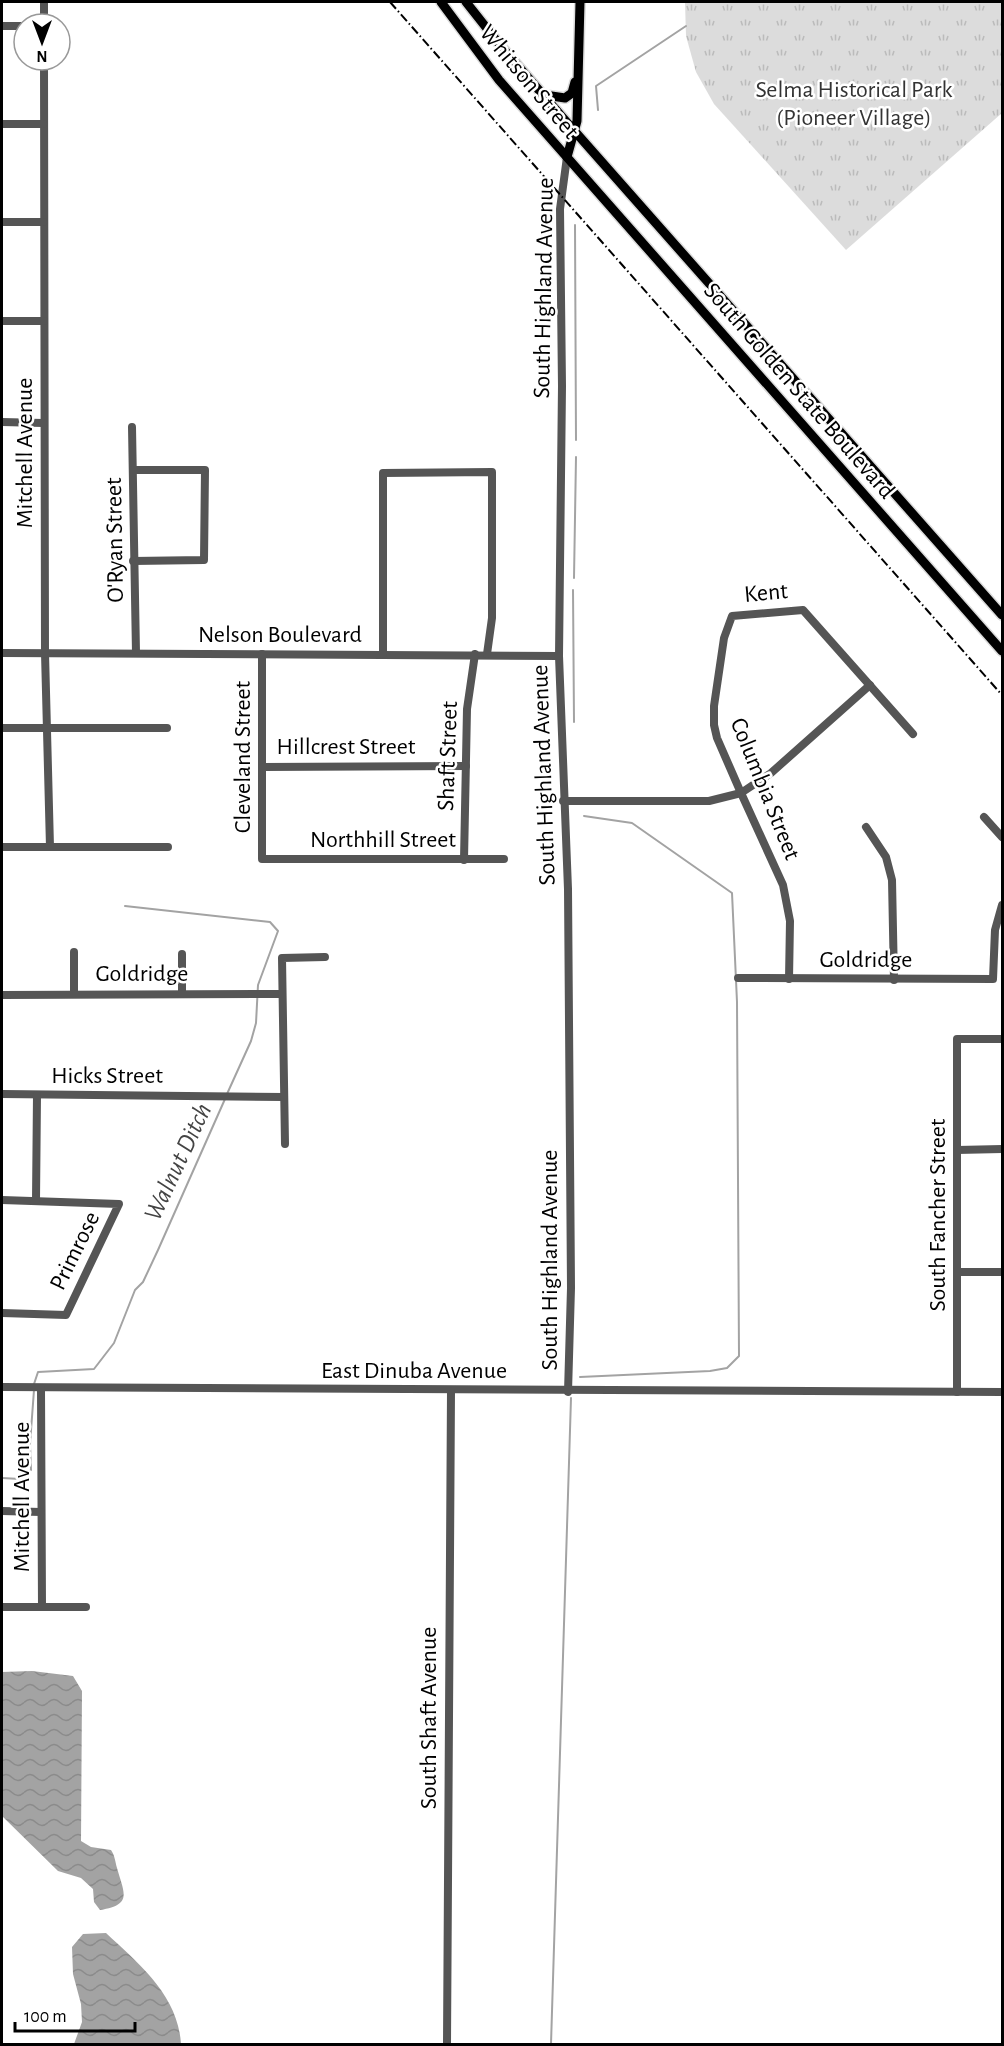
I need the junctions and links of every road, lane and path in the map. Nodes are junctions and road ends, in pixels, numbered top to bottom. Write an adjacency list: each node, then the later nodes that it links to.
1 (440, 2): 10 (main road, Whitson Street)
2 (466, 2): 6 (main road, Whitson Street)
3 (580, 2): 4 (main road)
4 (579, 59): 6 (main road); 9 (main road)
5 (44, 72): 8 (street, Mitchell Avenue)
6 (543, 94): 9 (main road, Whitson Street)
7 (2, 124): 8 (street)
8 (43, 124): 12 (street, Mitchell Avenue)
9 (574, 131): 10 (main road); 20 (main road, South Golden State Boulevard)
10 (567, 157): 22 (main road, South Golden State Boulevard); 30 (street, South Highland Avenue)
11 (2, 222): 12 (street)
12 (43, 222): 14 (street, Mitchell Avenue)
13 (2, 321): 14 (street)
14 (44, 321): 16 (street, Mitchell Avenue)
15 (2, 422): 16 (street)
16 (44, 423): 24 (street, Mitchell Avenue)
17 (132, 427): 18 (street, O'Ryan Street)
18 (133, 470): 19 (street, O'Ryan Street); 19 (street)
19 (133, 561): 25 (street, O'Ryan Street)
20 (1002, 615)
21 (732, 616): 31 (street, Kent); 38 (street, Columbia Street)
22 (1002, 651)
23 (2, 653): 24 (street, Nelson Boulevard)
24 (45, 653): 25 (street, Nelson Boulevard); 33 (street, Mitchell Avenue)
25 (136, 653): 26 (street, Nelson Boulevard)
26 (262, 654): 27 (street, Nelson Boulevard); 37 (street, Cleveland Street)
27 (383, 654): 28 (street, Nelson Boulevard); 29 (street)
28 (475, 654): 29 (street, Nelson Boulevard); 36 (street, Shaft Street)
29 (487, 654): 30 (street, Nelson Boulevard)
30 (559, 656): 39 (street, South Highland Avenue)
31 (870, 685): 35 (street); 38 (street)
32 (2, 728): 33 (street)
33 (48, 728): 34 (street); 44 (street, Mitchell Avenue)
34 (167, 728)
35 (913, 734)
36 (466, 766): 37 (street, Hillcrest Street); 48 (street, Shaft Street)
37 (263, 767): 46 (street, Cleveland Street)
38 (741, 793): 39 (street); 54 (street, Columbia Street)
39 (563, 801): 75 (street, South Highland Avenue)
40 (984, 817): 42 (street)
41 (866, 826): 55 (street)
42 (1002, 837)
43 (2, 846): 44 (street)
44 (50, 846): 45 (street)
45 (168, 847)
46 (262, 859): 48 (street, Northhill Street)
47 (504, 859): 48 (street, Northhill Street)
48 (464, 860)
49 (1002, 905): 55 (street, Goldridge)
50 (74, 952): 56 (street)
51 (182, 954): 57 (street)
52 (325, 957): 58 (street)
53 (738, 978): 54 (street, Goldridge)
54 (789, 979): 55 (street, Goldridge)
55 (894, 980)
56 (74, 994): 57 (street, Goldridge); 59 (street, Goldridge)
57 (182, 994): 58 (street, Goldridge)
58 (282, 994): 63 (street)
59 (2, 995)
60 (1002, 1039): 66 (street, South Fancher Street)
61 (2, 1094): 62 (street, Hicks Street)
62 (37, 1095): 63 (street, Hicks Street); 68 (street)
63 (284, 1097): 64 (street)
64 (285, 1144)
65 (1002, 1149): 66 (street)
66 (957, 1150): 69 (street, South Fancher Street)
67 (2, 1200): 68 (street)
68 (36, 1200): 71 (street, Primrose)
69 (957, 1272): 70 (street); 76 (street, South Fancher Street)
70 (1002, 1272)
71 (2, 1313)
72 (2, 1387): 73 (street, East Dinuba Avenue)
73 (41, 1388): 74 (street, East Dinuba Avenue); 79 (street, Mitchell Avenue)
74 (451, 1391): 75 (street, East Dinuba Avenue); 83 (street, South Shaft Avenue)
75 (568, 1392): 76 (street, East Dinuba Avenue)
76 (957, 1392): 77 (street, East Dinuba Avenue)
77 (1002, 1392)
78 (2, 1511): 79 (street)
79 (41, 1512): 81 (street, Mitchell Avenue)
80 (2, 1607): 81 (street)
81 (42, 1607): 82 (street)
82 (87, 1607)
83 (447, 2044)

